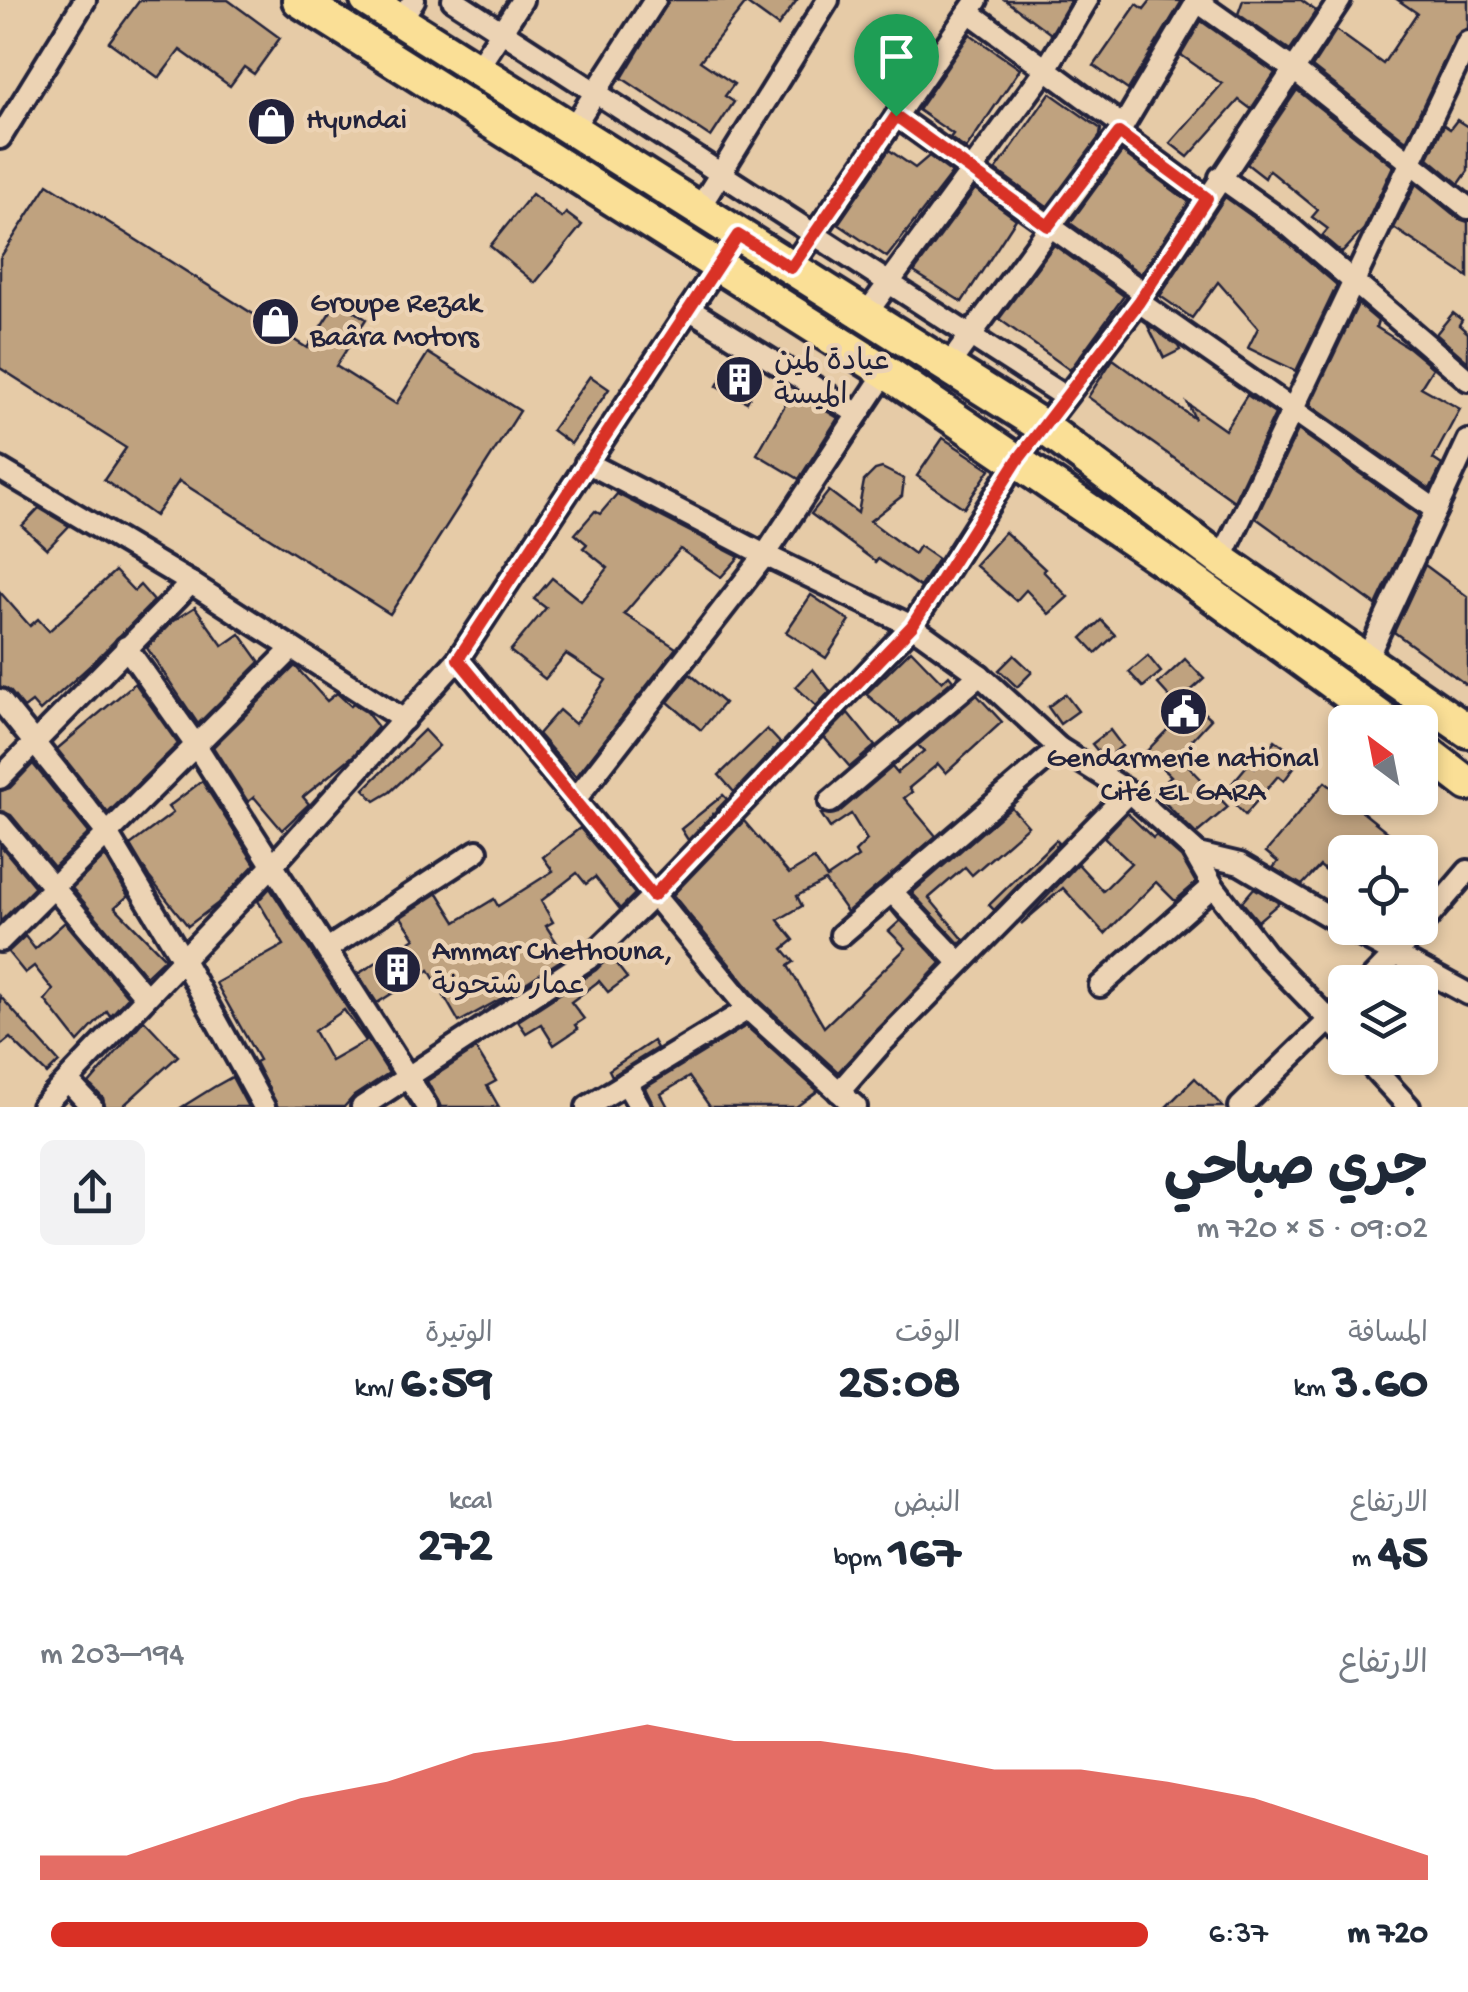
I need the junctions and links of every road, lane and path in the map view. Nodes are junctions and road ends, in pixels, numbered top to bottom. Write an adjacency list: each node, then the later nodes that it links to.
1 (85, 0): 22 (street)
2 (299, 0): 33 (main road)
3 (367, 0): 12 (main road)
4 (453, 0): 13 (street)
5 (522, 0): 13 (street)
6 (655, 0): 18 (street)
7 (828, 0): 25 (street)
8 (1088, 0): 16 (street)
9 (1196, 0): 17 (street); 20 (street)
10 (1340, 0): 17 (street)
11 (973, 6): 16 (street); 19 (street)
12 (407, 10): 15 (main road)
13 (502, 32): 15 (street); 18 (street)
14 (1468, 42): 23 (street)
15 (477, 69): 21 (main road)
16 (1046, 69): 20 (street); 24 (street)
17 (1294, 70): 23 (street); 26 (street)
18 (598, 93): 21 (street); 25 (street)
19 (896, 116): 24 (street); 31 (street)
20 (1121, 129): 27 (street); 30 (street)
21 (572, 130): 29 (main road)
22 (0, 138)
23 (1412, 163): 28 (street); 36 (street)
24 (971, 168): 30 (street); 35 (street)
25 (721, 172): 29 (street); 31 (street)
26 (1220, 178): 27 (street); 36 (street)
27 (1207, 198): 37 (street)
28 (1468, 208)
29 (698, 210): 32 (main road)
30 (1048, 226): 37 (street); 40 (street)
31 (816, 232): 34 (street); 35 (street)
32 (738, 235): 33 (street); 34 (main road)
33 (716, 265): 38 (street); 42 (main road)
34 (791, 268): 39 (main road)
35 (890, 281): 39 (street); 40 (street)
36 (1355, 282): 43 (street); 45 (street)
37 (1142, 298): 44 (street); 45 (street)
38 (689, 309): 46 (street); 50 (street)
39 (866, 314): 41 (main road)
40 (970, 335): 41 (street); 44 (street)
41 (948, 366): 47 (main road)
42 (886, 372): 46 (street); 49 (main road)
43 (1468, 380)
44 (1065, 397): 47 (street)
45 (1291, 409): 52 (street); 54 (street)
46 (858, 414): 53 (street)
47 (1042, 426): 49 (street); 54 (main road)
48 (1468, 441): 52 (street)
49 (1017, 461): 56 (street); 63 (main road)
50 (586, 462): 53 (street); 60 (street)
51 (0, 469): 55 (street)
52 (1436, 510): 59 (street)
53 (765, 555): 56 (street); 73 (street)
54 (1221, 560): 59 (main road)
55 (191, 583): 57 (street); 58 (street)
56 (912, 626): 61 (street); 84 (street)
57 (126, 647): 66 (street); 67 (street)
58 (291, 650): 64 (street); 67 (street)
59 (1367, 658): 65 (main road)
60 (458, 659): 64 (street); 73 (street)
61 (980, 674): 68 (street); 74 (street)
62 (0, 700): 66 (street)
63 (1364, 705)
64 (404, 720): 79 (street)
65 (1468, 731)
66 (36, 742): 70 (street); 76 (street)
67 (195, 744): 76 (street); 79 (street)
68 (1059, 748): 72 (street); 83 (street)
69 (1438, 761): 71 (main road)
70 (0, 778)
71 (1468, 784)
72 (1129, 792): 77 (street); 94 (street)
73 (574, 801): 84 (street)
74 (830, 802)
75 (0, 824): 82 (street)
76 (106, 832): 82 (street); 93 (street)
77 (1188, 843): 81 (street); 86 (street)
78 (477, 850): 91 (street)
79 (273, 865): 91 (street); 93 (street)
80 (1468, 872): 85 (street)
81 (1214, 886): 96 (street); 99 (street)
82 (55, 888): 88 (street); 98 (street)
83 (892, 892): 87 (street); 94 (street)
84 (653, 896): 100 (street); 103 (street)
85 (1438, 906)
86 (1328, 916)
87 (841, 936)
88 (0, 941)
89 (1376, 945): 92 (street)
90 (1404, 945): 92 (street)
91 (327, 949): 103 (street)
92 (1395, 956): 95 (street); 97 (street)
93 (182, 958): 98 (street); 110 (street)
94 (960, 963): 106 (street)
95 (1386, 965)
96 (1100, 986)
97 (1468, 994)
98 (145, 996): 104 (street)
99 (1328, 1004)
100 (748, 1009): 105 (street); 106 (street)
101 (1328, 1022): 107 (street)
102 (1380, 1075): 116 (street)
103 (410, 1077): 111 (street); 112 (street)
104 (68, 1082): 108 (street); 109 (street)
105 (626, 1083): 113 (street); 114 (street)
106 (839, 1092): 115 (street)
107 (1250, 1104)
108 (42, 1107)
109 (92, 1107)
110 (264, 1107)
111 (362, 1107)
112 (427, 1107)
113 (587, 1107)
114 (640, 1107)
115 (856, 1107)
116 (1409, 1107)

